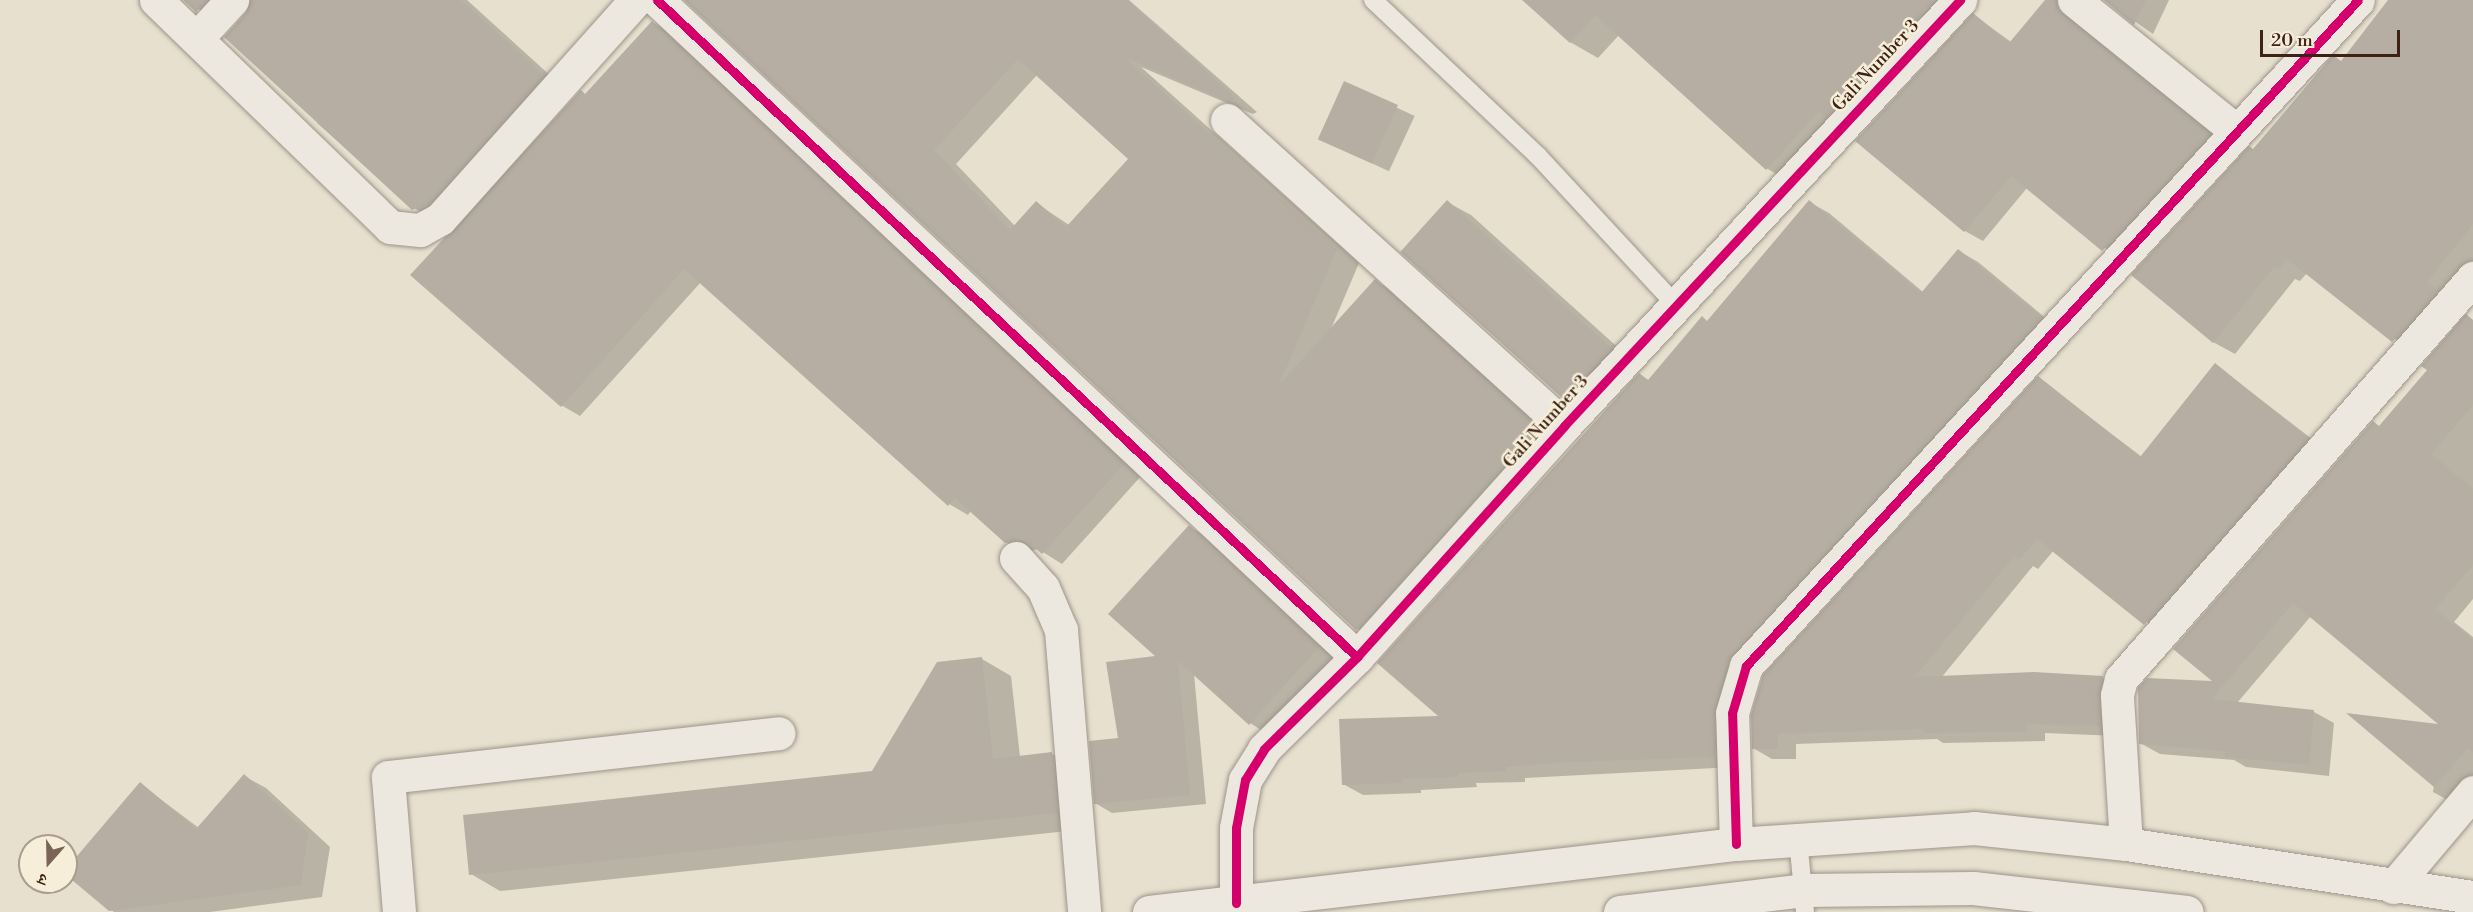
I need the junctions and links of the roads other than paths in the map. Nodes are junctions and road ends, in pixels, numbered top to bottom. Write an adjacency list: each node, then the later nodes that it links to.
1 (156, 0): 9 (street)
2 (232, 0): 9 (street)
3 (636, 0): 9 (street)
4 (657, 0): 16 (street)
5 (1373, 0): 13 (lane)
6 (1960, 0): 13 (street, Gali Number 3)
7 (2074, 0): 11 (street)
8 (2358, 0): 11 (street)
9 (197, 38)
10 (1227, 120): 14 (street)
11 (2235, 130): 20 (street)
12 (2473, 278): 21 (street)
13 (1676, 305): 14 (street, Gali Number 3)
14 (1564, 426): 16 (street, Gali Number 3)
15 (1016, 558): 27 (street)
16 (1357, 657): 25 (street, Gali Number 3)
17 (779, 733): 26 (street)
18 (2473, 792): 22 (street)
19 (1798, 839): 20 (street); 21 (street); 24 (lane)
20 (1736, 844): 25 (street)
21 (2126, 844): 22 (street)
22 (2393, 887): 23 (street)
23 (2473, 897)
24 (1804, 901): 29 (street); 30 (street)
25 (1236, 903): 28 (street)
26 (399, 912)
27 (1084, 912)
28 (1149, 912)
29 (1620, 912)
30 (2187, 912)

